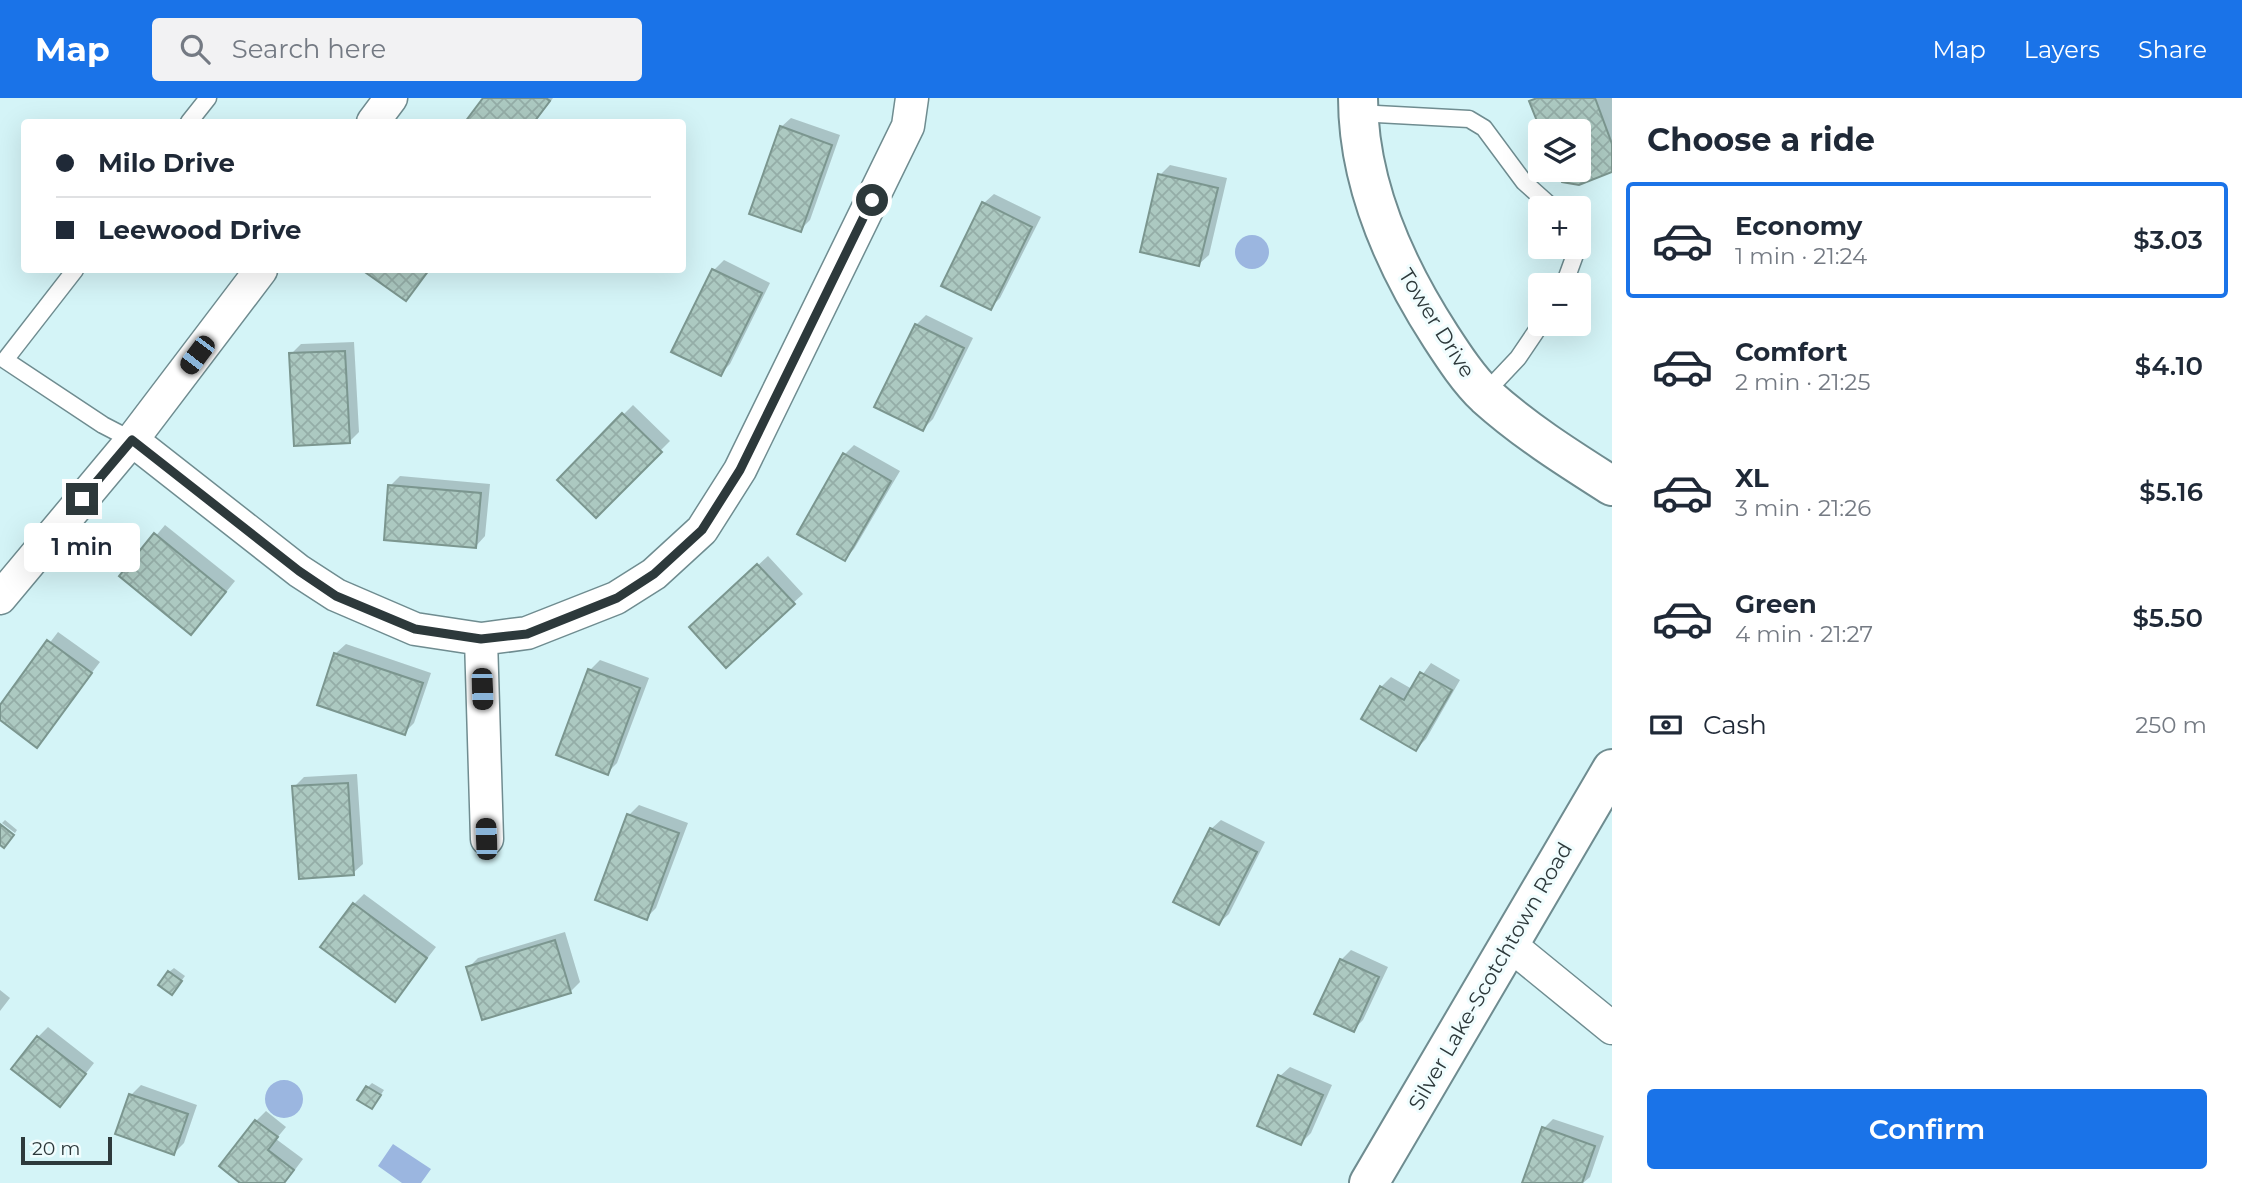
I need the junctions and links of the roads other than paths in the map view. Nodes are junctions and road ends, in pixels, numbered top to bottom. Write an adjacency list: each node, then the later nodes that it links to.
1 (208, 98): 5 (lane)
2 (391, 98): 6 (street)
3 (912, 98): 15 (street)
4 (1358, 106): 7 (lane); 11 (street, Tower Drive)
5 (191, 119)
6 (375, 119)
7 (1540, 196)
8 (73, 273): 12 (lane)
9 (259, 273): 12 (street)
10 (1533, 336): 11 (lane)
11 (1484, 394): 13 (street, Tower Drive)
12 (132, 440): 14 (street); 15 (street)
13 (1612, 486)
14 (0, 598)
15 (481, 639): 17 (street)
16 (1612, 769): 18 (street, Silver Lake-Scotchtown Road)
17 (486, 839)
18 (1508, 944): 19 (street); 20 (street, Silver Lake-Scotchtown Road)
19 (1612, 1028)
20 (1369, 1183)

